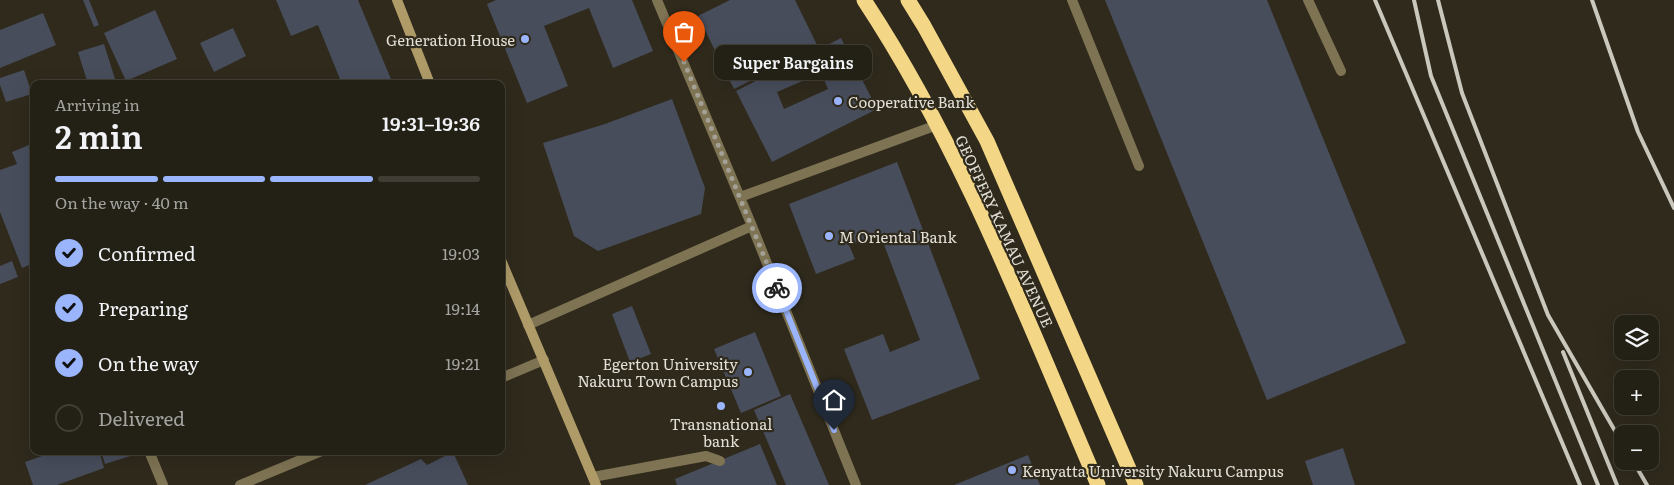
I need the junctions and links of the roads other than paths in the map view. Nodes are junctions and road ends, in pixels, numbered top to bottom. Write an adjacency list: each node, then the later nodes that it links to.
1 (397, 0): 8 (street)
2 (657, 0): 11 (street)
3 (864, 0): 9 (highway, GEOFFERY KAMAU AVENUE)
4 (908, 0): 25 (highway, GEOFFERY KAMAU AVENUE)
5 (1072, 0): 10 (street)
6 (1308, 0): 7 (street)
7 (1341, 71)
8 (428, 80)
9 (937, 125): 11 (street); 24 (highway, GEOFFERY KAMAU AVENUE)
10 (1140, 166)
11 (740, 198): 12 (street)
12 (752, 226): 14 (street); 23 (street)
13 (505, 270): 14 (street)
14 (528, 326): 15 (street)
15 (544, 360): 16 (street); 20 (street)
16 (505, 376)
17 (151, 455): 21 (street)
18 (312, 455): 22 (street)
19 (720, 461): 20 (street)
20 (594, 481)
21 (163, 485)
22 (240, 485)
23 (856, 485)
24 (1098, 485)
25 (1136, 485)

